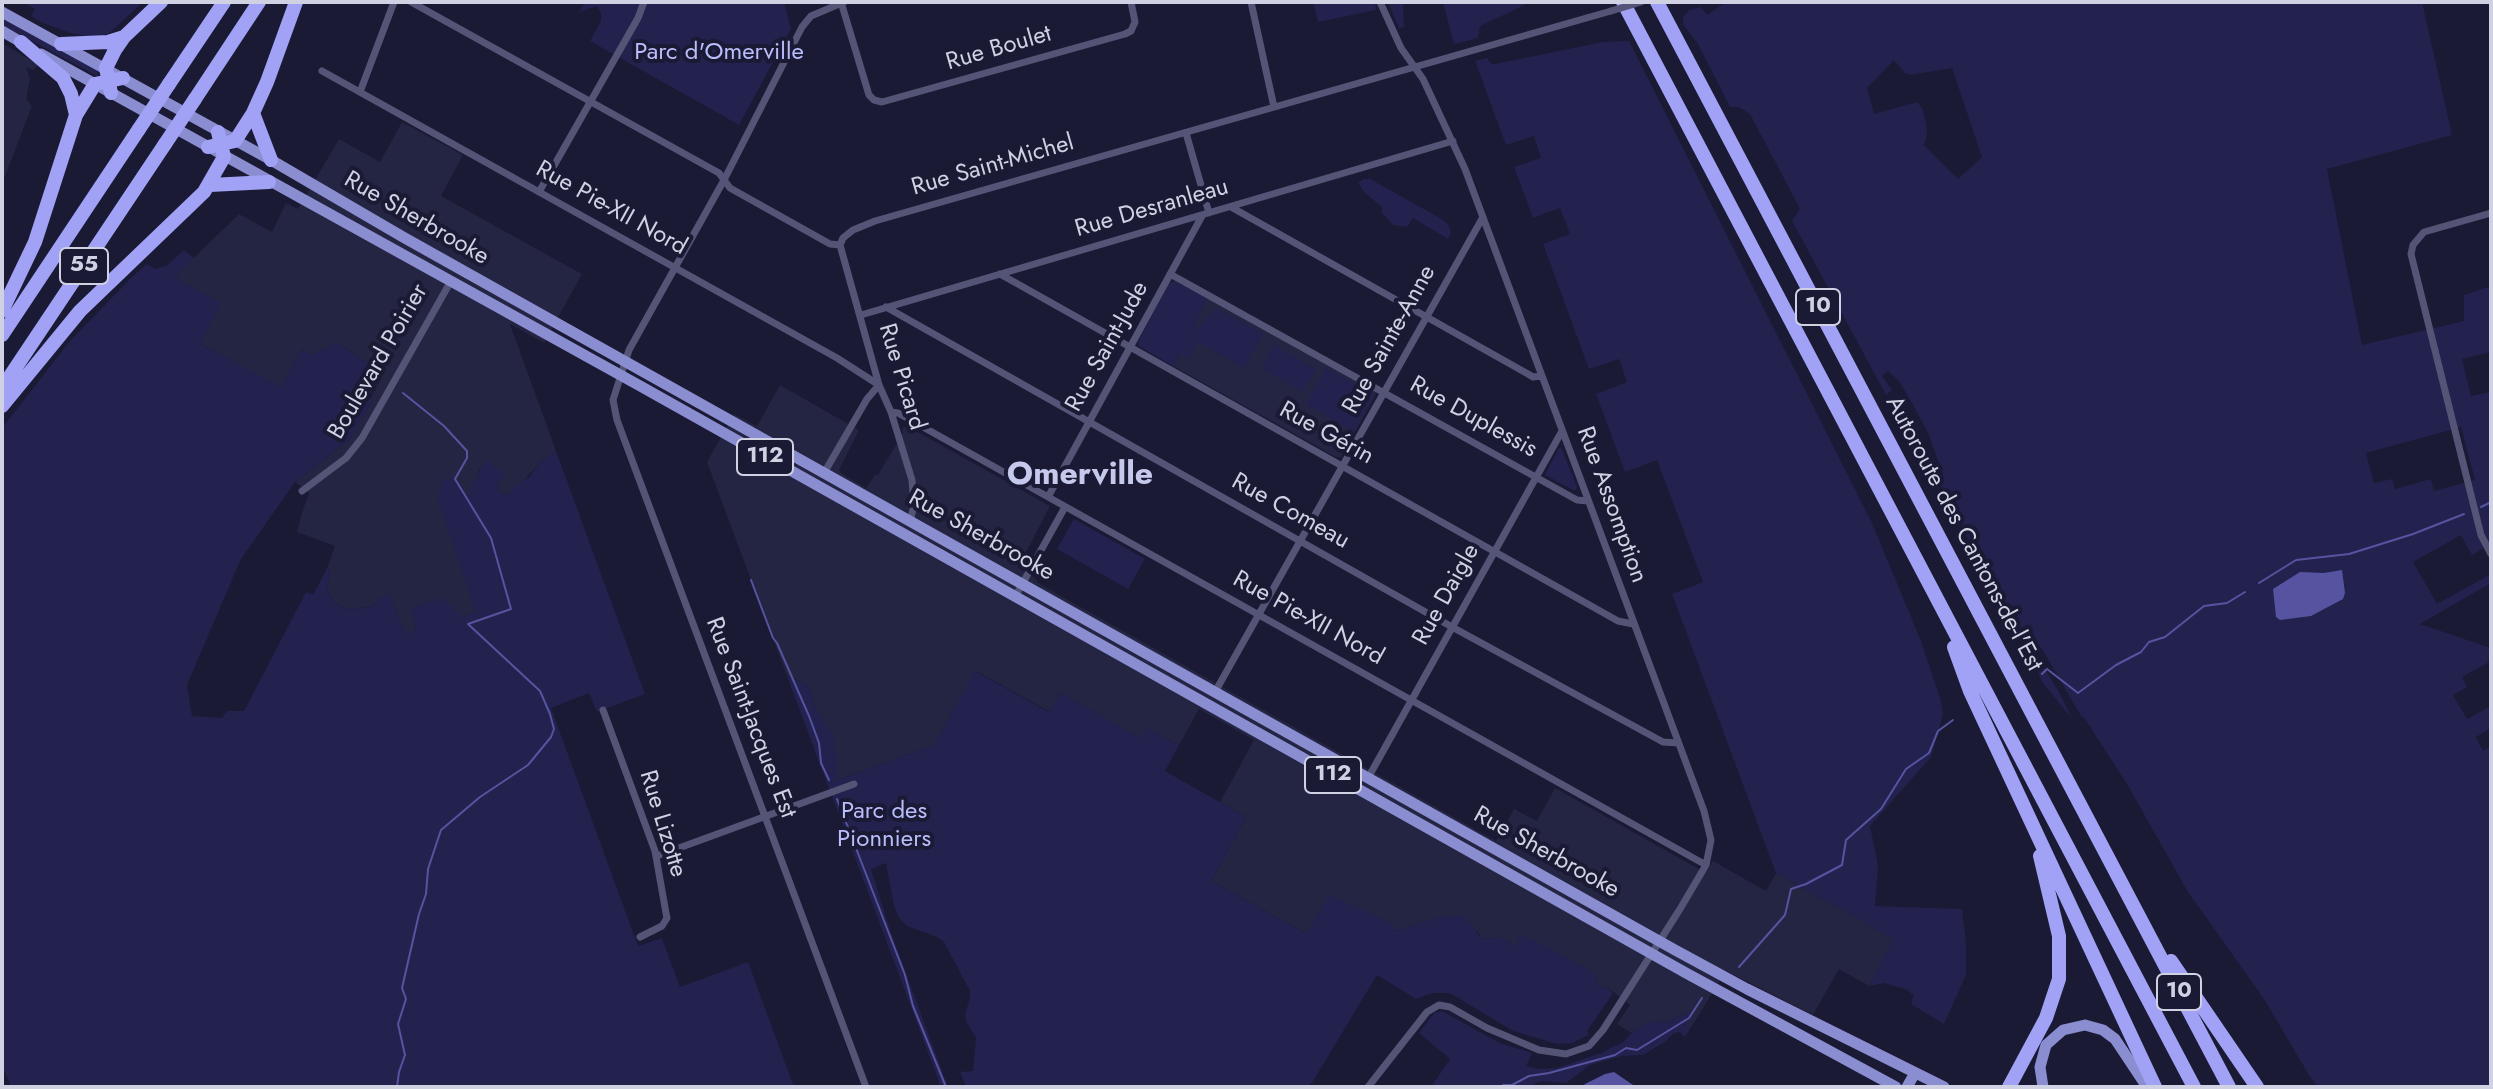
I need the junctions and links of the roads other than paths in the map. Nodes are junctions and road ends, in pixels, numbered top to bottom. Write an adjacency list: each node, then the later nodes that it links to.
1 (161, 2): 17 (highway)
2 (224, 2): 49 (highway, 55, bridge)
3 (259, 2): 55 (highway, 55, bridge)
4 (296, 2): 26 (highway)
5 (394, 2): 23 (street)
6 (411, 2): 24 (street)
7 (644, 2): 24 (street)
8 (842, 2): 9 (street, Rue Boulet); 32 (street, Rue Saint-Jacques Est)
9 (1131, 2)
10 (1251, 2): 25 (street)
11 (1380, 2): 20 (street, Rue Assomption)
12 (1641, 2): 14 (street, Rue Saint-Michel, bridge)
13 (1657, 2): 88 (highway, Autoroute des Cantons-de-l'Est / 10)
14 (1617, 6): 20 (street, Rue Saint-Michel); 73 (highway, 10)
15 (2, 12): 19 (main road, Rue Sherbrooke / 112)
16 (2, 31): 18 (main road, Rue Sherbrooke / 112)
17 (124, 37): 19 (highway); 22 (highway)
18 (21, 42): 22 (main road, Rue Sherbrooke / 112); 27 (highway)
19 (61, 44): 22 (main road, Rue Sherbrooke / 112)
20 (1414, 67): 25 (street, Rue Saint-Michel); 29 (street, Rue Assomption)
21 (322, 71): 23 (street, Rue Pie-XII Nord)
22 (109, 81): 27 (highway); 30 (main road, Rue Sherbrooke / 112); 30 (main road, Rue Sherbrooke / 112)
23 (360, 92): 35 (street, Rue Pie-XII Nord)
24 (590, 101): 32 (street); 35 (street)
25 (1274, 107): 28 (street, Rue Saint-Michel)
26 (253, 113): 30 (highway); 31 (highway)
27 (76, 115): 46 (highway)
28 (1186, 133): 38 (street); 40 (street, Rue Saint-Michel)
29 (1453, 141): 36 (street, Rue Desranleau); 39 (street, Rue Assomption)
30 (221, 144): 31 (main road, Rue Sherbrooke / 112); 33 (main road, Rue Sherbrooke / 112); 34 (highway)
31 (271, 160): 51 (main road, Rue Sherbrooke / 112)
32 (724, 180): 40 (street); 41 (street, Rue Saint-Jacques Est)
33 (269, 182): 34 (highway); 44 (main road, Rue Sherbrooke / 112)
34 (210, 185): 57 (highway)
35 (539, 192): 41 (street, Rue Pie-XII Nord)
36 (1231, 207): 38 (street, Rue Desranleau); 48 (street)
37 (2491, 213): 71 (street)
38 (1206, 214): 42 (street, Rue Desranleau); 43 (street, Rue Saint-Jude)
39 (1483, 217): 48 (street, Rue Sainte-Anne); 53 (street, Rue Assomption)
40 (840, 245): 47 (street, Rue Picard)
41 (675, 267): 51 (street, Rue Saint-Jacques Est); 54 (street, Rue Pie-XII Nord)
42 (1000, 274): 45 (street, Rue Desranleau); 50 (street, Rue Gérin)
43 (1170, 274): 50 (street, Rue Saint-Jude); 56 (street, Rue Duplessis)
44 (451, 281): 52 (main road, Rue Sherbrooke / 112); 64 (street, Boulevard Poirier)
45 (886, 307): 47 (street, Rue Desranleau); 59 (street, Rue Comeau)
46 (2, 311)
47 (861, 315): 54 (street, Rue Picard)
48 (1426, 317): 53 (street); 56 (street, Rue Sainte-Anne)
49 (2, 335)
50 (1130, 347): 59 (street, Rue Saint-Jude); 61 (street, Rue Gérin)
51 (624, 361): 52 (street, Rue Saint-Jacques Est); 62 (main road, Rue Sherbrooke / 112)
52 (620, 375): 74 (main road, Rue Sherbrooke / 112); 84 (street, Rue Saint-Jacques Est)
53 (1542, 376): 60 (street, Rue Assomption)
54 (879, 385): 58 (street, Rue Picard); 62 (street)
55 (2, 388)
56 (1385, 392): 61 (street, Rue Sainte-Anne); 63 (street, Rue Duplessis)
57 (2, 406)
58 (891, 412): 65 (street, Rue Pie-XII Nord); 68 (street, Rue Picard)
59 (1089, 422): 65 (street, Rue Saint-Jude); 69 (street, Rue Comeau)
60 (1562, 431): 63 (street, Rue Daigle); 66 (street, Rue Assomption)
61 (1342, 466): 69 (street, Rue Sainte-Anne); 70 (street, Rue Gérin)
62 (824, 473): 68 (main road, Rue Sherbrooke / 112)
63 (1536, 477): 66 (street, Rue Duplessis); 70 (street, Rue Daigle)
64 (302, 491)
65 (1048, 497): 67 (street, Rue Pie-XII Nord)
66 (1588, 501): 76 (street, Rue Assomption)
67 (1065, 507): 72 (street); 75 (street, Rue Pie-XII Nord)
68 (910, 521): 72 (main road, Rue Sherbrooke / 112)
69 (1300, 540): 75 (street, Rue Sainte-Anne); 77 (street, Rue Comeau)
70 (1494, 552): 76 (street, Rue Gérin); 77 (street, Rue Daigle)
71 (2491, 554)
72 (1022, 585): 74 (street); 78 (main road, Rue Sherbrooke / 112)
73 (1933, 590): 85 (highway); 102 (highway, 10)
74 (1015, 597): 91 (main road, Rue Sherbrooke / 112)
75 (1259, 614): 78 (street, Rue Sainte-Anne); 79 (street, Rue Pie-XII Nord)
76 (1633, 624): 81 (street, Rue Assomption)
77 (1452, 627): 79 (street, Rue Daigle); 81 (street, Rue Comeau)
78 (1215, 692): 82 (main road, Rue Sherbrooke / 112)
79 (1412, 700): 82 (street, Rue Daigle); 87 (street, Rue Pie-XII Nord)
80 (603, 710): 86 (street, Rue Lizotte)
81 (1678, 743): 87 (street, Rue Assomption)
82 (1368, 778): 90 (main road, Rue Sherbrooke / 112)
83 (854, 784): 84 (street)
84 (765, 817): 86 (street); 93 (street, Rue Saint-Jacques Est)
85 (2034, 828): 98 (highway); 101 (highway)
86 (657, 856): 89 (street, Rue Lizotte)
87 (1706, 865): 90 (street, Rue Assomption)
88 (2129, 897): 103 (highway, Autoroute des Cantons-de-l'Est / 10); 104 (highway)
89 (640, 937)
90 (1659, 941): 91 (street, Rue Assomption); 92 (main road, Rue Sherbrooke / 112)
91 (1652, 954): 94 (street, Rue Assomption); 95 (main road, Rue Sherbrooke / 112)
92 (1915, 1073): 96 (main road); 97 (main road, Rue Sherbrooke / 112)
93 (866, 1087)
94 (1368, 1087)
95 (1896, 1087)
96 (1907, 1087)
97 (1944, 1087)
98 (2009, 1087)
99 (2043, 1087): 100 (main road)
100 (2147, 1087)
101 (2155, 1087)
102 (2194, 1087)
103 (2229, 1087)
104 (2257, 1087)

